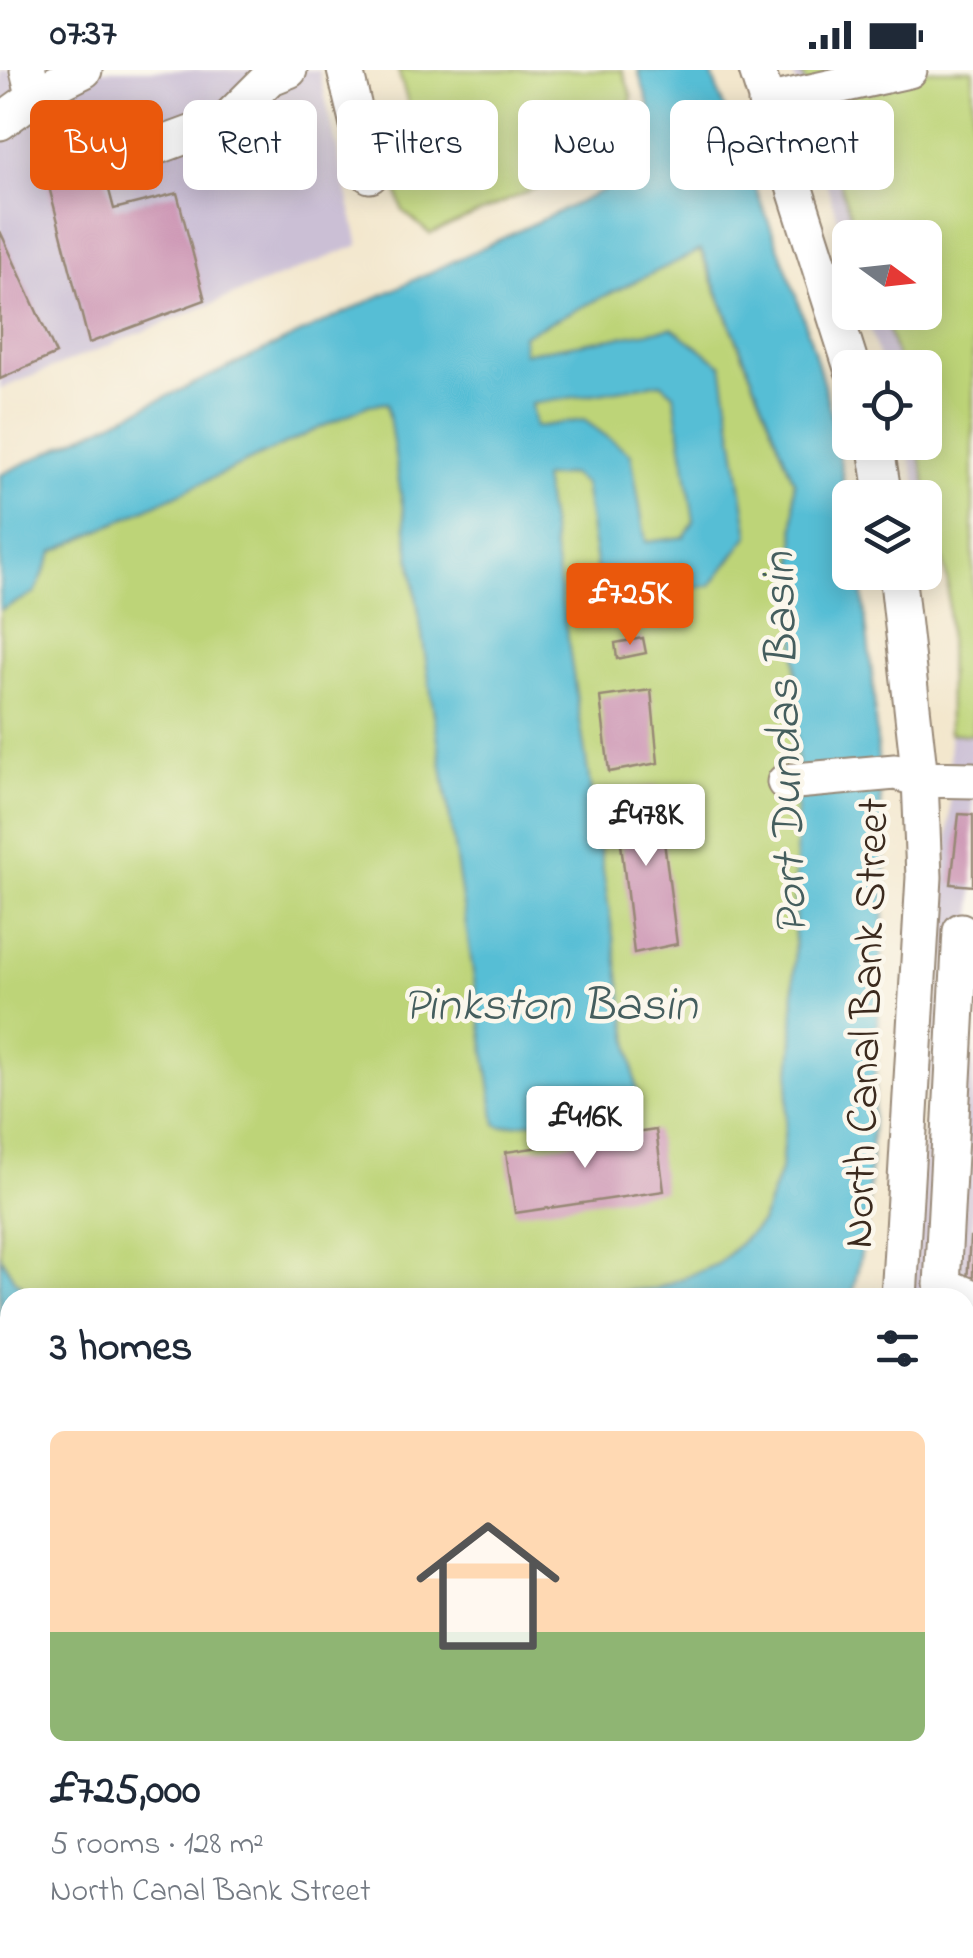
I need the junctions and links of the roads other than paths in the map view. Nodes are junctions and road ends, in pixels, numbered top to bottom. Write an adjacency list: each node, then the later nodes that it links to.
1 (84, 70): 5 (street)
2 (289, 70): 9 (street)
3 (345, 70): 7 (street)
4 (909, 70): 6 (street)
5 (34, 86): 8 (street)
6 (761, 86): 10 (street)
7 (352, 100)
8 (0, 122)
9 (163, 144)
10 (846, 350)
11 (898, 590): 12 (street, North Canal Bank Street)
12 (920, 779): 13 (street); 14 (street); 16 (street, North Canal Bank Street)
13 (973, 780)
14 (785, 782)
15 (961, 931): 17 (street)
16 (900, 1288)
17 (949, 1288)

